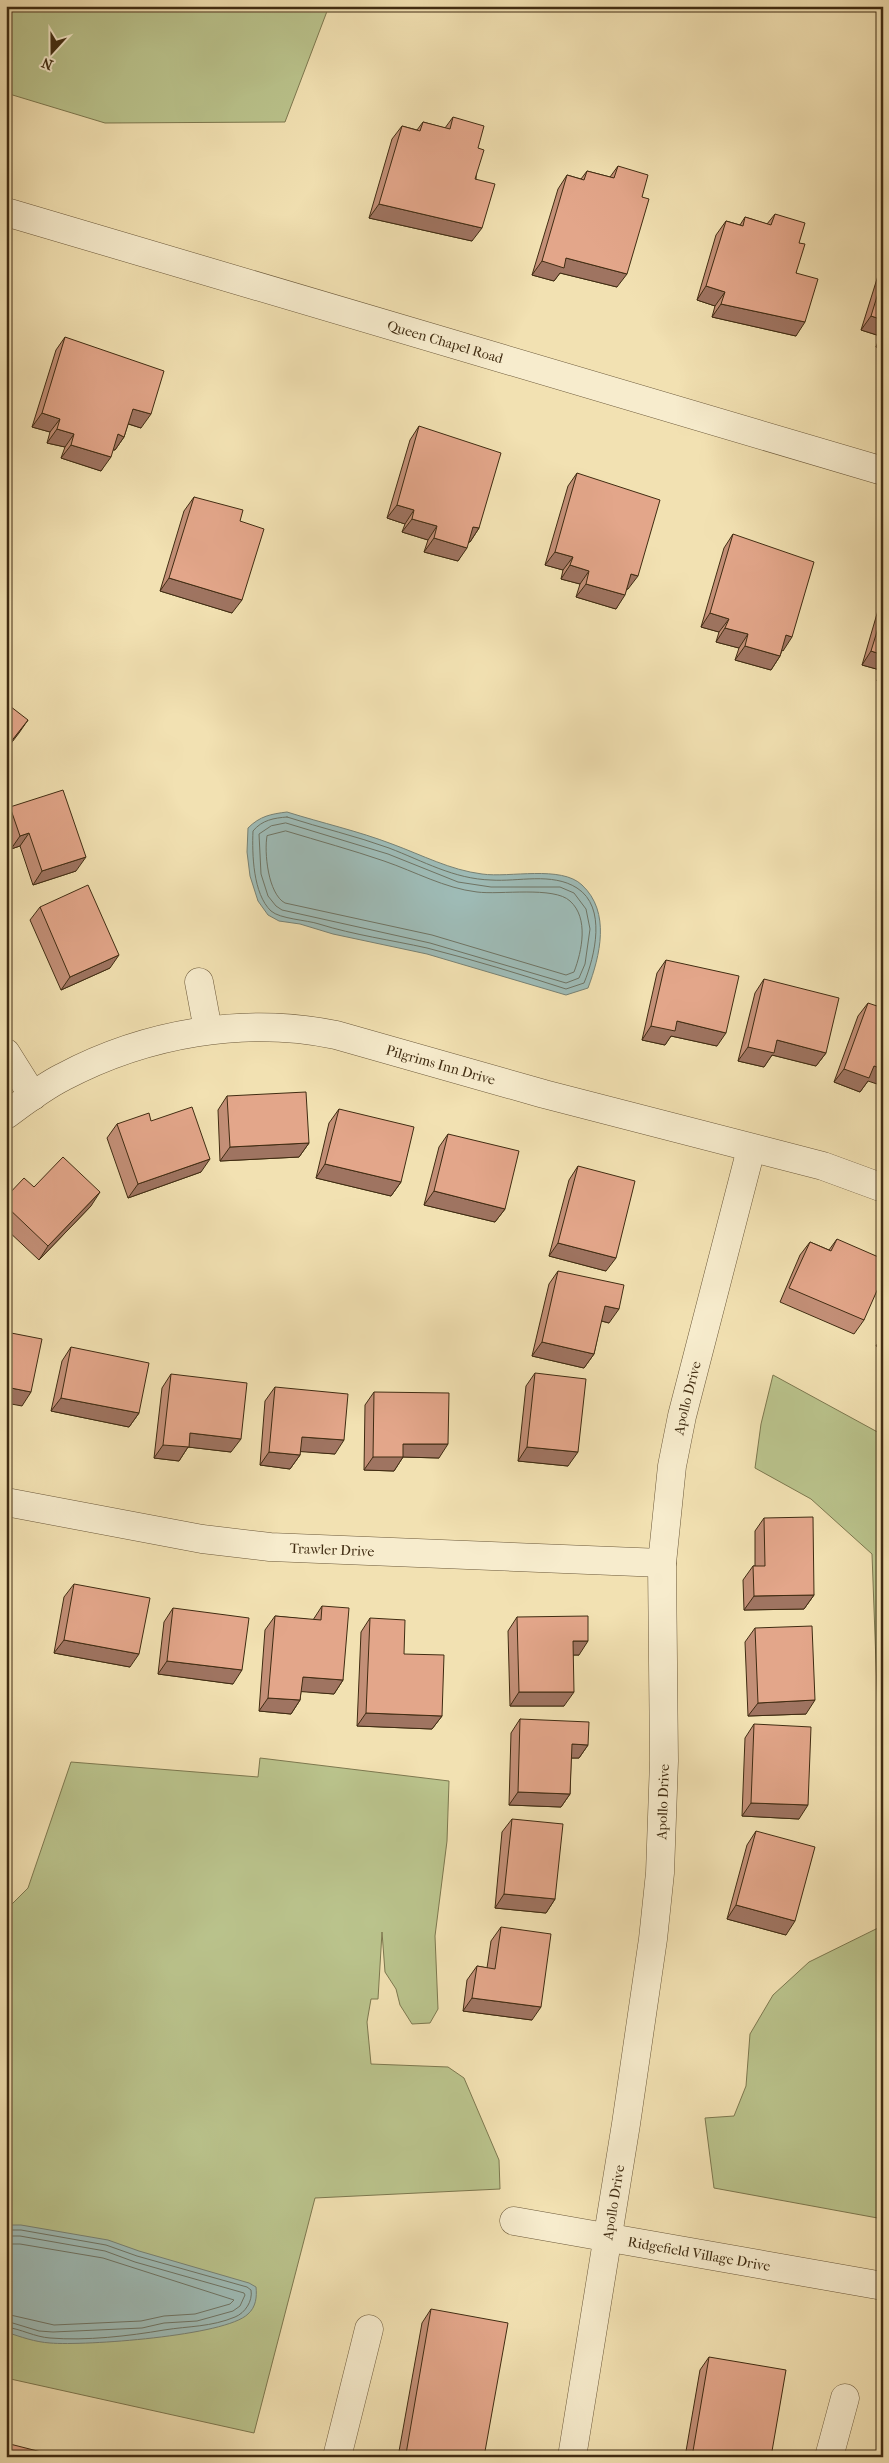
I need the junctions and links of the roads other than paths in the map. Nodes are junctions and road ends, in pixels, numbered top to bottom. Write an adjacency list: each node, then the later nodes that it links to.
1 (6, 212): 2 (street, Queen Chapel Road)
2 (883, 471)
3 (199, 982): 4 (street)
4 (208, 1030): 6 (street, Pilgrims Inn Drive); 8 (street, Pilgrims Inn Drive)
5 (6, 1053): 6 (street)
6 (33, 1096): 7 (street, Pilgrims Inn Drive)
7 (6, 1115)
8 (751, 1149): 9 (street, Pilgrims Inn Drive); 11 (street, Apollo Drive)
9 (883, 1188)
10 (6, 1502): 11 (street, Trawler Drive)
11 (662, 1563): 13 (street, Apollo Drive)
12 (514, 2221): 13 (street, Ridgefield Village Drive)
13 (608, 2237): 14 (street, Ridgefield Village Drive); 18 (street, Apollo Drive)
14 (883, 2286)
15 (369, 2329): 17 (street)
16 (846, 2398): 19 (street)
17 (337, 2457)
18 (572, 2457)
19 (830, 2457)

